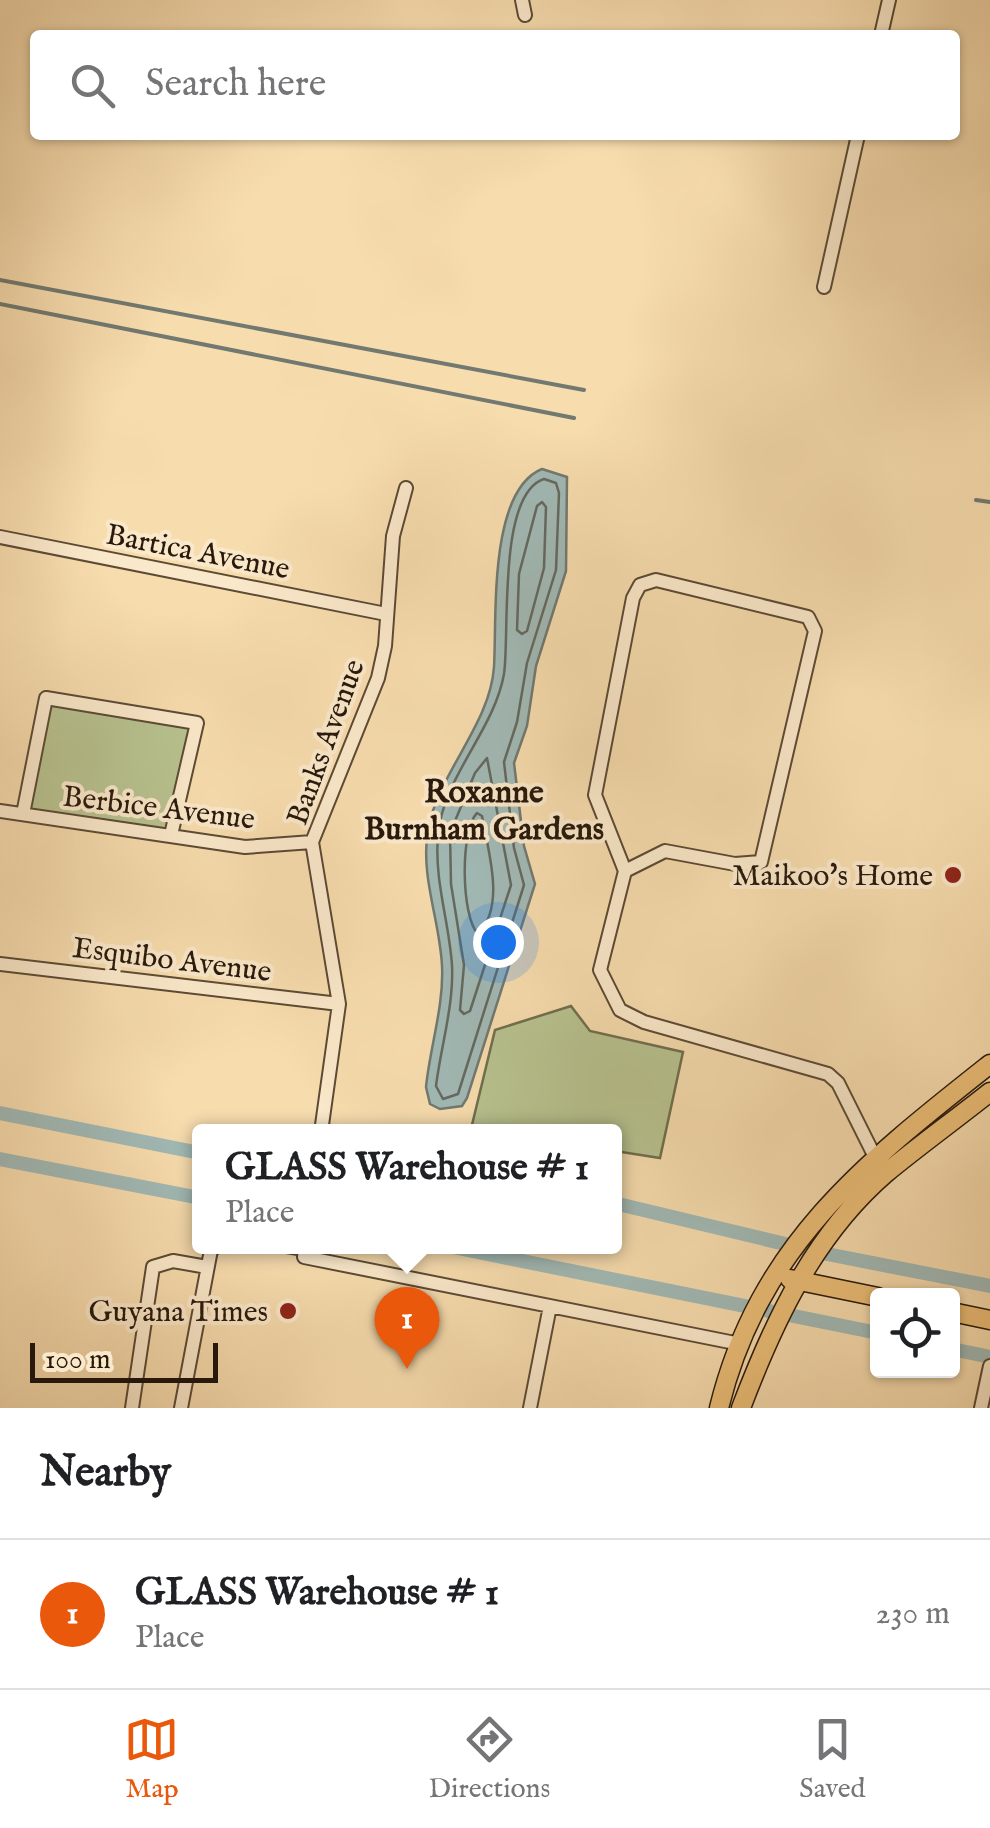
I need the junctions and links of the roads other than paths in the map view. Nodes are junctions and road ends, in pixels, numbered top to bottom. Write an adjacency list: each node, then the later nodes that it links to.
1 (522, 0): 3 (street)
2 (889, 0): 4 (street)
3 (525, 15)
4 (882, 30)
5 (857, 140): 6 (street)
6 (824, 287)
7 (406, 488): 9 (street, Banks Avenue)
8 (0, 537): 9 (street, Bartica Avenue)
9 (386, 614): 13 (street, Banks Avenue)
10 (0, 812): 11 (street, Berbice Avenue)
11 (23, 814): 12 (street, Berbice Avenue); 12 (street)
12 (171, 836): 13 (street, Berbice Avenue)
13 (312, 842): 16 (street, Banks Avenue)
14 (625, 871): 14 (street); 20 (street)
15 (0, 964): 16 (street, Esquibo Avenue)
16 (338, 1004): 19 (street, Banks Avenue)
17 (990, 1064): 20 (main road)
18 (990, 1092): 25 (main road)
19 (321, 1124)
20 (874, 1155): 24 (main road)
21 (210, 1254): 23 (street)
22 (317, 1254): 27 (street)
23 (208, 1268): 32 (street); 33 (street)
24 (776, 1276): 25 (main road); 30 (main road)
25 (797, 1281): 26 (main road); 36 (main road)
26 (870, 1295)
27 (550, 1306): 30 (street); 34 (street)
28 (960, 1314): 29 (main road)
29 (990, 1320)
30 (740, 1344): 35 (main road)
31 (990, 1367): 37 (street)
32 (132, 1408)
33 (181, 1408)
34 (530, 1408)
35 (719, 1408)
36 (741, 1408)
37 (981, 1408)

